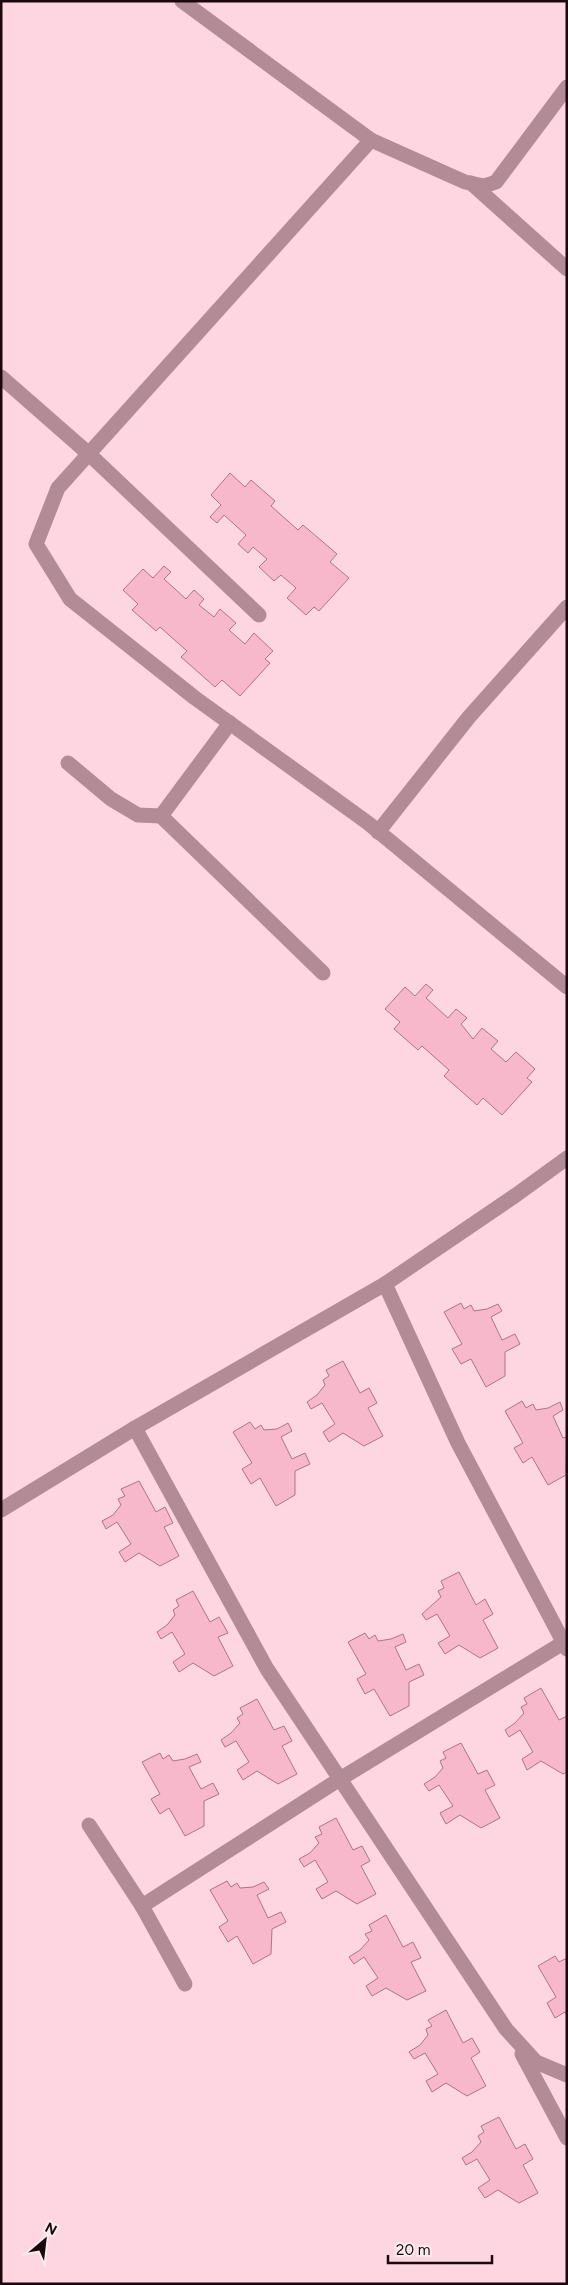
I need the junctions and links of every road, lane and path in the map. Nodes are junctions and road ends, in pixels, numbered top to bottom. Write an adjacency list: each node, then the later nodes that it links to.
1 (182, 1): 3 (lane)
2 (567, 87): 4 (lane)
3 (371, 140): 4 (lane); 7 (lane)
4 (472, 183): 5 (lane)
5 (567, 269)
6 (1, 377): 7 (lane)
7 (89, 454): 9 (lane); 10 (lane)
8 (567, 607): 13 (lane)
9 (259, 615)
10 (230, 723): 12 (lane); 13 (lane)
11 (68, 763): 12 (lane)
12 (160, 816): 14 (lane)
13 (378, 832): 15 (lane)
14 (323, 973)
15 (567, 987)
16 (567, 1158): 17 (lane)
17 (385, 1284): 18 (lane); 20 (lane)
18 (134, 1428): 19 (lane); 21 (lane)
19 (1, 1510)
20 (565, 1646): 21 (lane)
21 (340, 1779): 23 (lane); 25 (lane)
22 (89, 1825): 23 (lane)
23 (142, 1906): 24 (lane)
24 (185, 1984)
25 (513, 2037): 26 (lane); 27 (lane)
26 (567, 2074)
27 (567, 2138)

